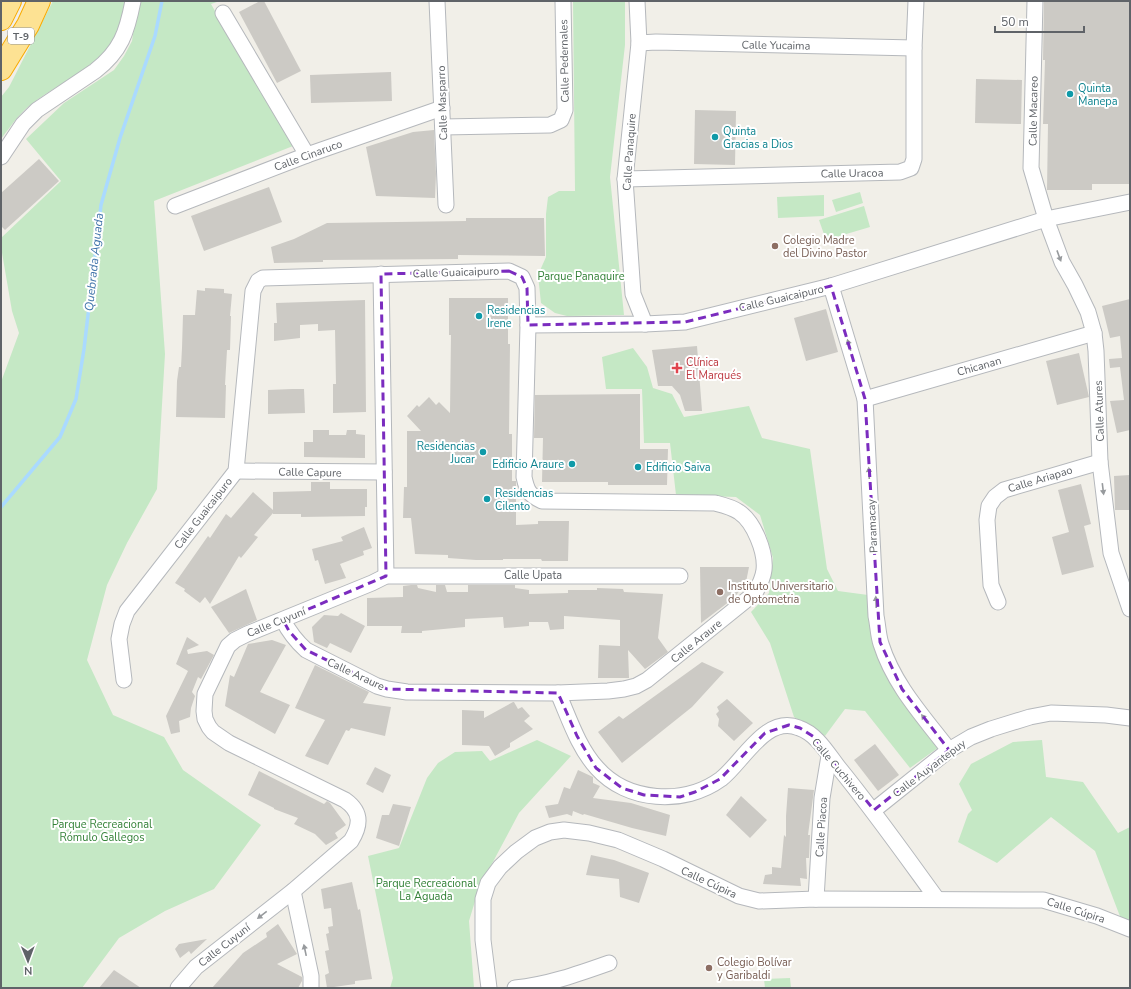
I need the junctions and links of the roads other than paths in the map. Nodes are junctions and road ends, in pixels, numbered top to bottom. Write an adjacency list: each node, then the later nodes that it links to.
1 (10, 1): 10 (highway, T-9)
2 (39, 1): 13 (highway, T-9)
3 (133, 1): 17 (street)
4 (437, 1): 14 (street, Calle Masparro)
5 (563, 1): 15 (street, Calle Pedernales)
6 (637, 1): 11 (street, Calle Panaquire)
7 (916, 1): 12 (street, Calle Uracoa)
8 (1035, 1): 22 (street, Calle Macareo)
9 (223, 13): 16 (street)
10 (1, 19)
11 (639, 43): 12 (street, Calle Yucaima); 18 (street, Calle Panaquire)
12 (914, 48): 18 (street, Calle Uracoa)
13 (1, 69)
14 (442, 108): 15 (street, Calle Masparro); 16 (street, Calle Cinaruco)
15 (443, 127): 21 (street, Calle Masparro)
16 (307, 155): 20 (street, Calle Cinaruco)
17 (1, 157)
18 (625, 179): 25 (street, Calle Panaquire)
19 (1130, 202): 22 (street, Calle Guaicaipuro)
20 (175, 206)
21 (446, 206)
22 (1046, 219): 24 (street, Calle Guaicaipuro); 27 (street, Calle Atures, one-way to 27)
23 (381, 274): 26 (street, Calle Guaicaipuro); 30 (street, Calle Guaicaipuro); 31 (street)
24 (831, 286): 25 (street, Calle Guaicaipuro); 28 (street, Paramacay, one-way to 24)
25 (645, 324): 26 (street, Calle Guaicaipuro)
26 (528, 325): 38 (street, Calle Araure)
27 (1094, 332): 28 (street, Chicanan); 29 (street, Calle Atures)
28 (865, 399): 40 (street, Paramacay, one-way to 28)
29 (1100, 462): 34 (street, Calle Ariapao); 35 (street, Calle Atures, one-way to 35)
30 (236, 471): 31 (street, Calle Capure); 37 (street, Calle Guaicaipuro)
31 (384, 472): 32 (street)
32 (386, 576): 33 (street, Calle Upata); 36 (street, Calle Cuyuní)
33 (680, 576)
34 (998, 602)
35 (1130, 609)
36 (283, 620): 38 (street, Calle Araure); 43 (street, Calle Cuyuní)
37 (124, 680)
38 (558, 693): 41 (street, Calle Cuchivero)
39 (1130, 718): 40 (street, Calle Auyantepuy)
40 (949, 750): 42 (street, Calle Auyantepuy)
41 (829, 756): 42 (street, Calle Cuchivero); 44 (street, Calle Piacoa)
42 (874, 810): 45 (street, Calle Cuchivero)
43 (293, 891): 48 (street, Calle Cuyuní, one-way to 48); 49 (street, one-way to 43)
44 (816, 899): 45 (street, Calle Cúpira); 50 (street, Calle Cúpira)
45 (937, 899): 46 (street, Calle Cúpira)
46 (1130, 929)
47 (609, 963): 51 (street)
48 (178, 988)
49 (311, 988)
50 (489, 988)
51 (515, 988)

